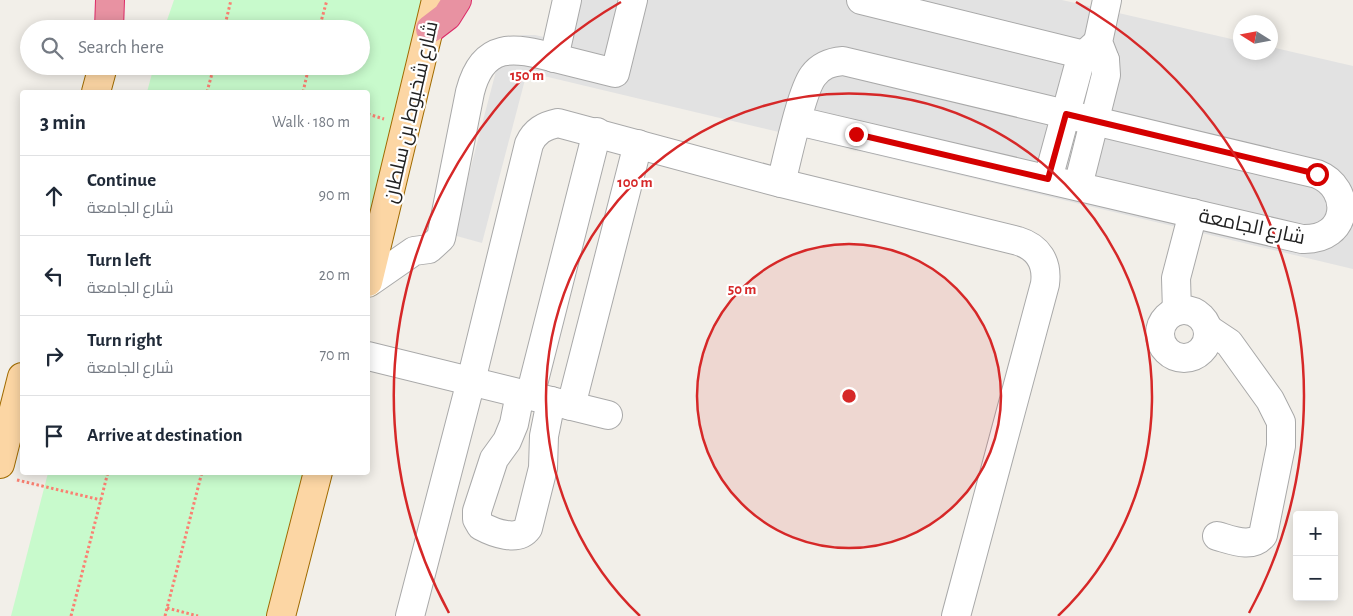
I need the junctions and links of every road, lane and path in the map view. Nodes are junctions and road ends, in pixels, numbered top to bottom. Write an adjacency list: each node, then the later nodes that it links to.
1 (110, 0): 11 (highway)
2 (123, 0): 12 (main road)
3 (231, 0): 13 (path)
4 (327, 0): 14 (path)
5 (436, 0): 15 (main road, شارع شخبوط بن سلطان)
6 (456, 0): 15 (highway)
7 (567, 0): 17 (lane)
8 (633, 0): 17 (lane)
9 (861, 0): 16 (lane)
10 (1107, 0): 16 (lane)
11 (109, 20)
12 (116, 20)
13 (226, 20)
14 (321, 20)
15 (430, 29): 33 (main road, شارع شخبوط بن سلطان)
16 (1096, 52): 24 (lane); 26 (lane)
17 (554, 58): 34 (lane)
18 (101, 75): 21 (main road)
19 (212, 75): 22 (path)
20 (307, 75): 23 (path)
21 (97, 90)
22 (208, 90)
23 (303, 90)
24 (1066, 114): 25 (lane, شارع الجامعة); 26 (lane, شارع الجامعة); 29 (lane)
25 (798, 121): 29 (lane, شارع الجامعة); 30 (lane, شارع الجامعة)
26 (1095, 121): 31 (lane); 32 (lane, شارع الجامعة)
27 (597, 132): 28 (lane); 40 (lane); 42 (lane)
28 (638, 144): 30 (lane); 42 (lane)
29 (1048, 179): 31 (lane, شارع الجامعة)
30 (781, 183): 58 (lane)
31 (1078, 186): 32 (lane, شارع الجامعة)
32 (1193, 213): 37 (lane)
33 (384, 220): 34 (lane); 35 (main road, شارع شخبوط بن سلطان)
34 (414, 251): 36 (lane)
35 (370, 274)
36 (370, 281)
37 (1176, 311): 38 (lane); 38 (lane)
38 (1208, 329): 51 (lane)
39 (370, 356): 40 (lane)
40 (471, 381): 42 (lane); 57 (lane)
41 (20, 388): 46 (main road)
42 (543, 399): 43 (lane); 44 (lane); 45 (lane)
43 (608, 416)
44 (499, 451): 45 (lane); 45 (lane)
45 (543, 462)
46 (5, 471): 50 (path)
47 (107, 475): 50 (path)
48 (201, 475): 52 (path)
49 (317, 475): 56 (main road)
50 (101, 500): 53 (path)
51 (1216, 536)
52 (167, 608): 54 (path); 55 (path)
53 (71, 616)
54 (165, 616)
55 (198, 616)
56 (281, 616)
57 (410, 616)
58 (956, 616)

